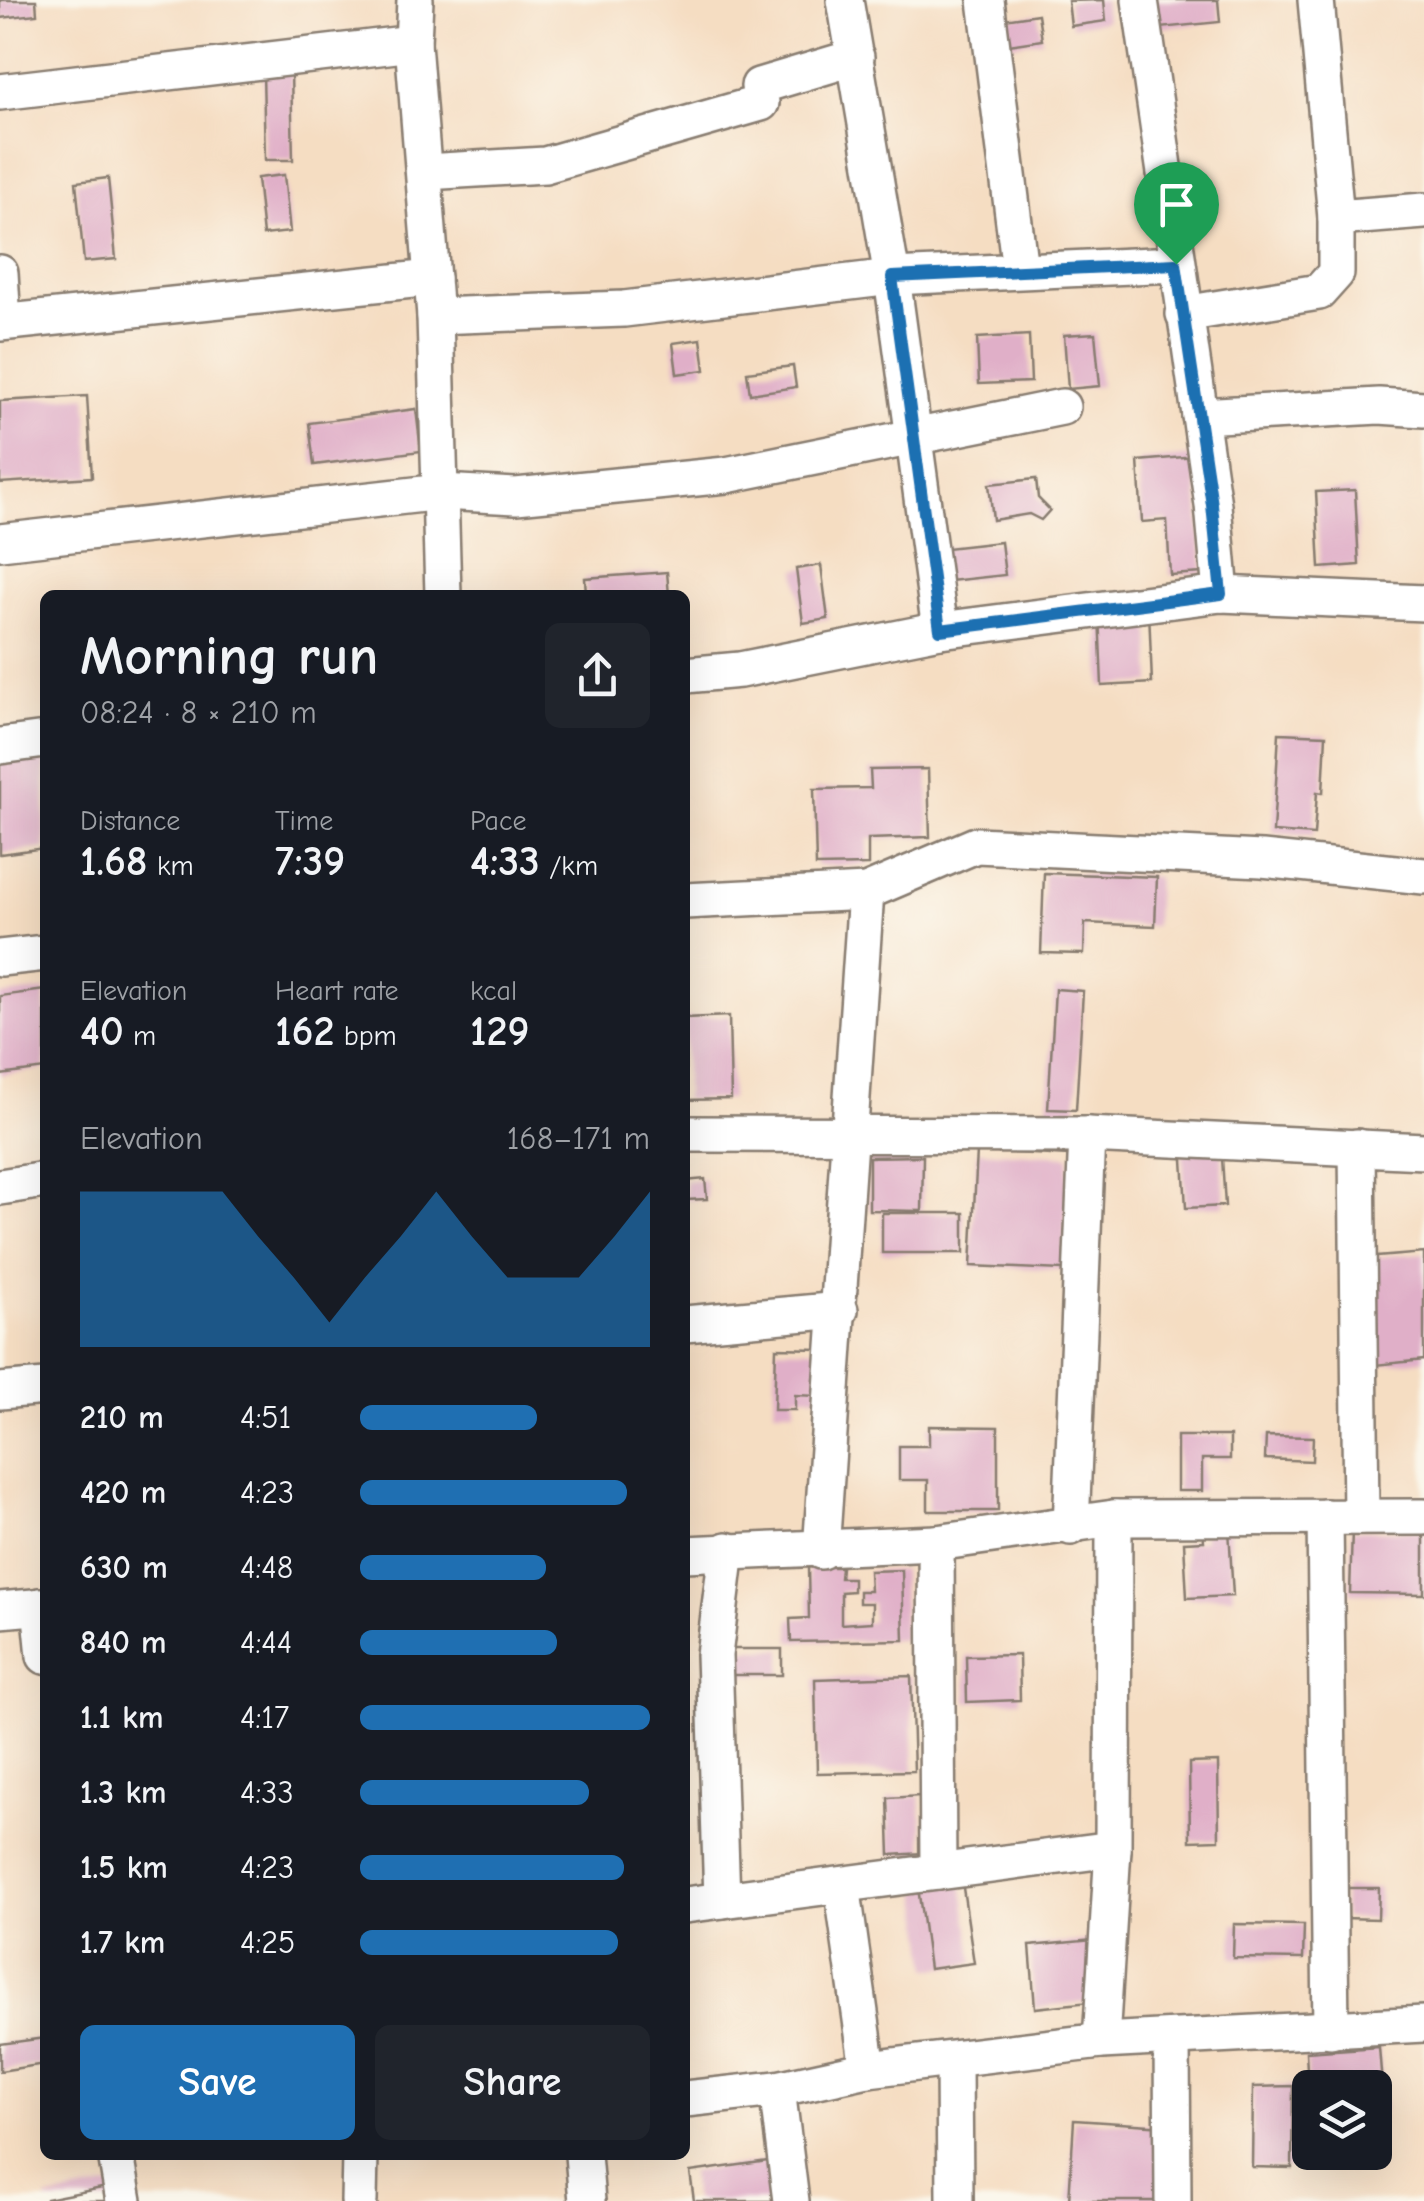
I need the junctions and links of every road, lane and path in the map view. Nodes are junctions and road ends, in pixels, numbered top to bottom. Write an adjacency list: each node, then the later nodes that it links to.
1 (415, 0): 6 (street)
2 (845, 0): 7 (street)
3 (986, 0): 13 (street)
4 (1140, 0): 12 (street)
5 (1316, 0): 11 (street)
6 (413, 44): 8 (street); 9 (street)
7 (856, 56): 9 (street); 15 (street)
8 (0, 92)
9 (425, 172): 16 (street)
10 (1424, 211): 11 (street)
11 (1336, 218): 17 (street)
12 (1176, 264): 13 (street); 17 (street)
13 (1020, 270): 15 (street)
14 (0, 273): 19 (street)
15 (892, 277): 18 (street); 23 (street)
16 (432, 278): 18 (street); 19 (street)
17 (1184, 314): 22 (street)
18 (435, 316): 24 (street)
19 (2, 323)
20 (1062, 407): 23 (street)
21 (1424, 408): 22 (street)
22 (1200, 416): 27 (street)
23 (914, 437): 24 (street); 29 (street)
24 (442, 492): 25 (street); 26 (street)
25 (0, 542)
26 (443, 590)
27 (1221, 594): 28 (street); 29 (street)
28 (1424, 603)
29 (940, 630): 30 (street)
30 (690, 675)
31 (40, 741): 32 (street)
32 (0, 746)
33 (1424, 876): 34 (street)
34 (866, 892): 35 (street); 39 (street)
35 (690, 901)
36 (40, 954): 37 (street)
37 (0, 958)
38 (690, 1134): 39 (street)
39 (849, 1135): 40 (street); 45 (street)
40 (1087, 1135): 41 (street); 53 (street)
41 (1356, 1147): 42 (street); 50 (street)
42 (1424, 1151)
43 (40, 1181): 44 (street)
44 (0, 1186)
45 (840, 1310): 46 (street); 56 (street)
46 (690, 1324)
47 (40, 1387): 48 (street)
48 (0, 1391)
49 (1325, 1517): 50 (street); 52 (street); 66 (street)
50 (1361, 1517): 51 (street)
51 (1424, 1517)
52 (1114, 1518): 53 (street); 60 (street)
53 (1071, 1527): 54 (street)
54 (936, 1544): 56 (street); 61 (street)
55 (727, 1550): 56 (street); 57 (street); 63 (street)
56 (821, 1551)
57 (690, 1554)
58 (40, 1606): 59 (street)
59 (0, 1610)
60 (1113, 1850): 61 (street); 68 (street)
61 (938, 1872): 62 (street)
62 (842, 1885): 63 (street); 70 (street)
63 (722, 1900): 64 (street)
64 (690, 1904)
65 (1424, 2024): 66 (street)
66 (1331, 2030): 67 (street)
67 (1172, 2040): 68 (street); 81 (street)
68 (1101, 2041): 69 (street)
69 (954, 2061): 70 (street); 80 (street)
70 (868, 2069): 71 (street)
71 (777, 2090): 72 (street); 79 (street)
72 (690, 2099)
73 (117, 2160): 76 (street)
74 (359, 2160): 77 (street)
75 (584, 2160): 78 (street)
76 (124, 2201)
77 (359, 2201)
78 (588, 2201)
79 (791, 2201)
80 (955, 2201)
81 (1173, 2201)

